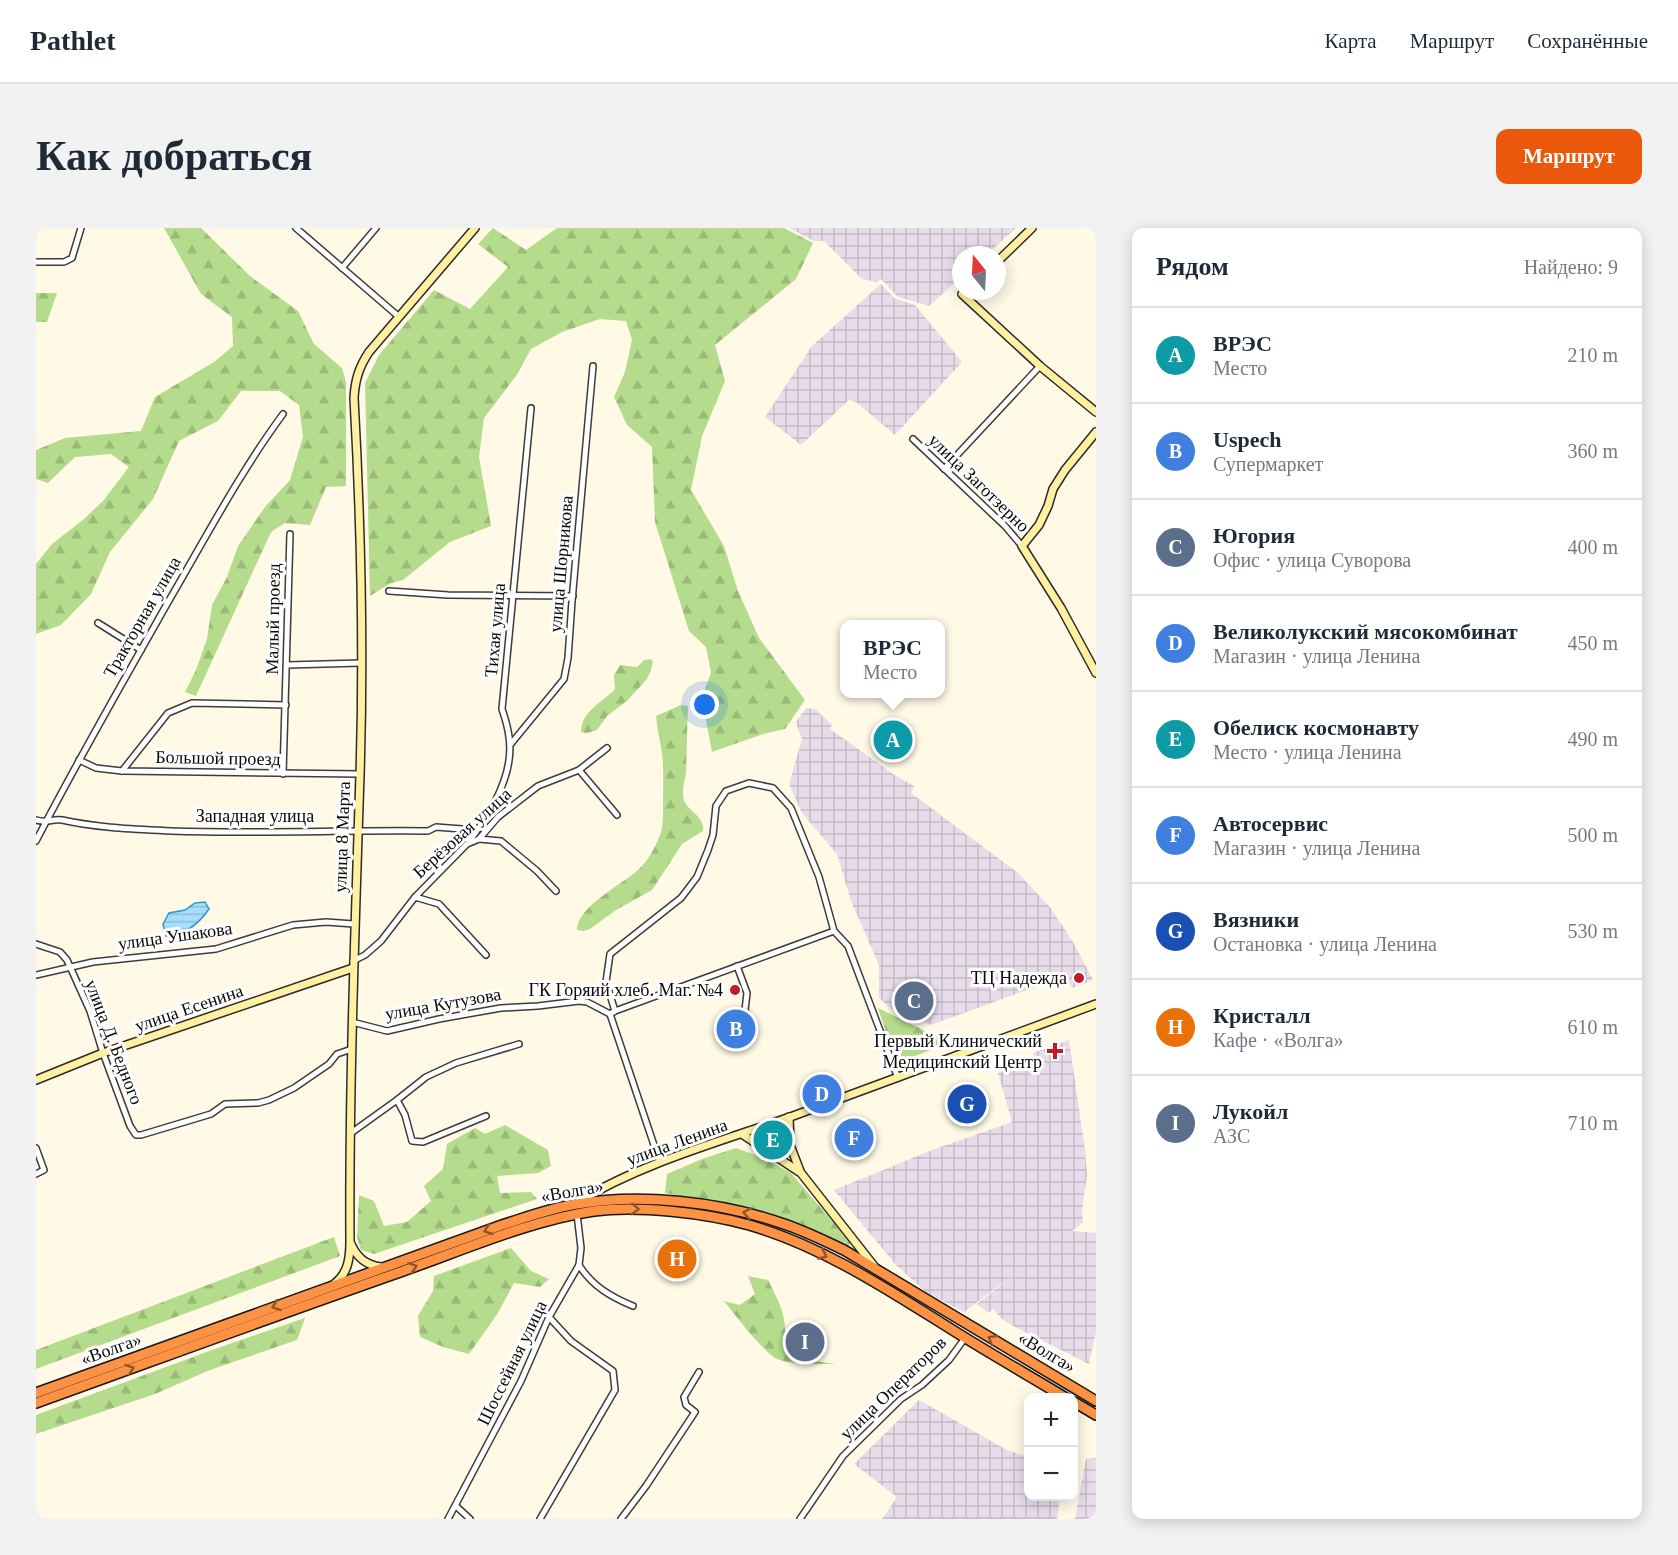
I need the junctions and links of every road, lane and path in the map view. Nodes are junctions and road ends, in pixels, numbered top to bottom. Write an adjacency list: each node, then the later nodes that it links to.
1 (81, 228): 7 (street)
2 (296, 228): 8 (street)
3 (376, 228): 8 (street)
4 (475, 228): 10 (main road)
5 (1032, 228): 6 (main road)
6 (1006, 253)
7 (36, 262)
8 (342, 268): 10 (street)
9 (972, 300): 12 (main road)
10 (399, 316): 26 (main road, улица 8 Марта)
11 (593, 366): 23 (street, улица Шорникова)
12 (1040, 366): 14 (main road); 18 (street)
13 (531, 408): 22 (street, Тихая улица)
14 (1096, 412)
15 (283, 414): 25 (street, Тракторная улица)
16 (1096, 432): 20 (main road)
17 (913, 439): 18 (street, улица Заготзерно)
18 (944, 469): 20 (street, улица Заготзерно)
19 (290, 534): 27 (street, Малый проезд)
20 (1022, 546): 28 (main road, улица Заготзерно)
21 (389, 591): 22 (street)
22 (513, 595): 23 (street); 30 (street, Тихая улица)
23 (573, 596): 30 (street, улица Шорникова)
24 (98, 623): 25 (street)
25 (141, 650): 32 (street, Тракторная улица)
26 (361, 663): 27 (street); 36 (main road, улица 8 Марта)
27 (287, 665): 29 (street, Малый проезд)
28 (1096, 673)
29 (285, 705): 34 (street); 35 (street, Малый проезд)
30 (510, 745): 43 (street, Тихая улица)
31 (608, 747): 33 (street, Берёзовая улица)
32 (79, 760): 34 (street, Большой проезд); 39 (street, Тракторная улица)
33 (579, 770): 37 (street); 41 (street, Берёзовая улица)
34 (122, 771): 35 (street, Большой проезд)
35 (283, 774): 36 (street, Большой проезд)
36 (360, 774): 40 (main road, улица 8 Марта)
37 (617, 815)
38 (36, 820): 39 (street, Западная улица)
39 (45, 823): 40 (street, Западная улица); 42 (street, Тракторная улица)
40 (357, 830): 43 (street, Западная улица); 46 (main road, улица 8 Марта)
41 (479, 839): 43 (street, Берёзовая улица); 44 (street)
42 (36, 841)
43 (468, 842): 45 (street, Берёзовая улица)
44 (556, 891)
45 (415, 897): 49 (street); 50 (street, Берёзовая улица)
46 (354, 924): 50 (main road, улица 8 Марта); 52 (street, улица Ушакова)
47 (834, 931): 51 (street); 55 (street); 61 (street)
48 (36, 944): 52 (street, улица Д. Бедного)
49 (486, 955)
50 (353, 965): 56 (main road, улица 8 Марта); 60 (main road, улица Есенина)
51 (737, 966): 55 (street); 57 (street)
52 (69, 968): 53 (street, улица Ушакова); 60 (street, улица Д. Бедного)
53 (36, 975)
54 (1096, 1004): 61 (main road, улица Ленина)
55 (613, 1012): 56 (street, улица Кутузова); 71 (street)
56 (352, 1022): 59 (main road, улица 8 Марта)
57 (752, 1029)
58 (519, 1044): 63 (street)
59 (352, 1049): 60 (street, улица Д. Бедного); 66 (main road, улица 8 Марта)
60 (103, 1053): 62 (main road, улица Есенина)
61 (898, 1078): 65 (main road, улица Ленина)
62 (36, 1080)
63 (397, 1100): 64 (street); 66 (street)
64 (486, 1116)
65 (789, 1117): 67 (main road, улица Ленина); 68 (main road)
66 (351, 1133): 76 (main road, улица 8 Марта)
67 (742, 1134): 70 (main road); 71 (main road, улица Ленина)
68 (790, 1145): 70 (main road); 72 (main road)
69 (36, 1148): 73 (street)
70 (777, 1156): 72 (main road)
71 (660, 1163): 74 (main road, улица Ленина)
72 (801, 1173): 79 (main road)
73 (36, 1174)
74 (576, 1204): 78 (highway, «Волга», one-way to 78); 79 (highway, «Волга», one-way to 74)
75 (577, 1214): 77 (street, Шоссейная улица); 83 (highway, «Волга», one-way to 83); 88 (highway, «Волга», one-way to 75)
76 (350, 1242): 78 (main road); 80 (main road, улица 8 Марта)
77 (579, 1265): 81 (street); 82 (street, Шоссейная улица)
78 (384, 1267): 80 (highway, «Волга»)
79 (877, 1270): 87 (highway, «Волга», one-way to 79)
80 (331, 1287): 85 (highway, «Волга», one-way to 85)
81 (633, 1306)
82 (549, 1317): 91 (street, Шоссейная улица); 94 (street)
83 (965, 1338): 86 (highway, «Волга»); 96 (street, улица Операторов)
84 (699, 1372): 95 (street)
85 (36, 1393)
86 (1058, 1393)
87 (1096, 1401)
88 (36, 1403)
89 (1078, 1404): 90 (highway, «Волга»)
90 (1096, 1415)
91 (456, 1506): 92 (street, Шоссейная улица); 93 (street)
92 (448, 1519)
93 (470, 1519)
94 (540, 1519)
95 (621, 1519)
96 (800, 1519)

